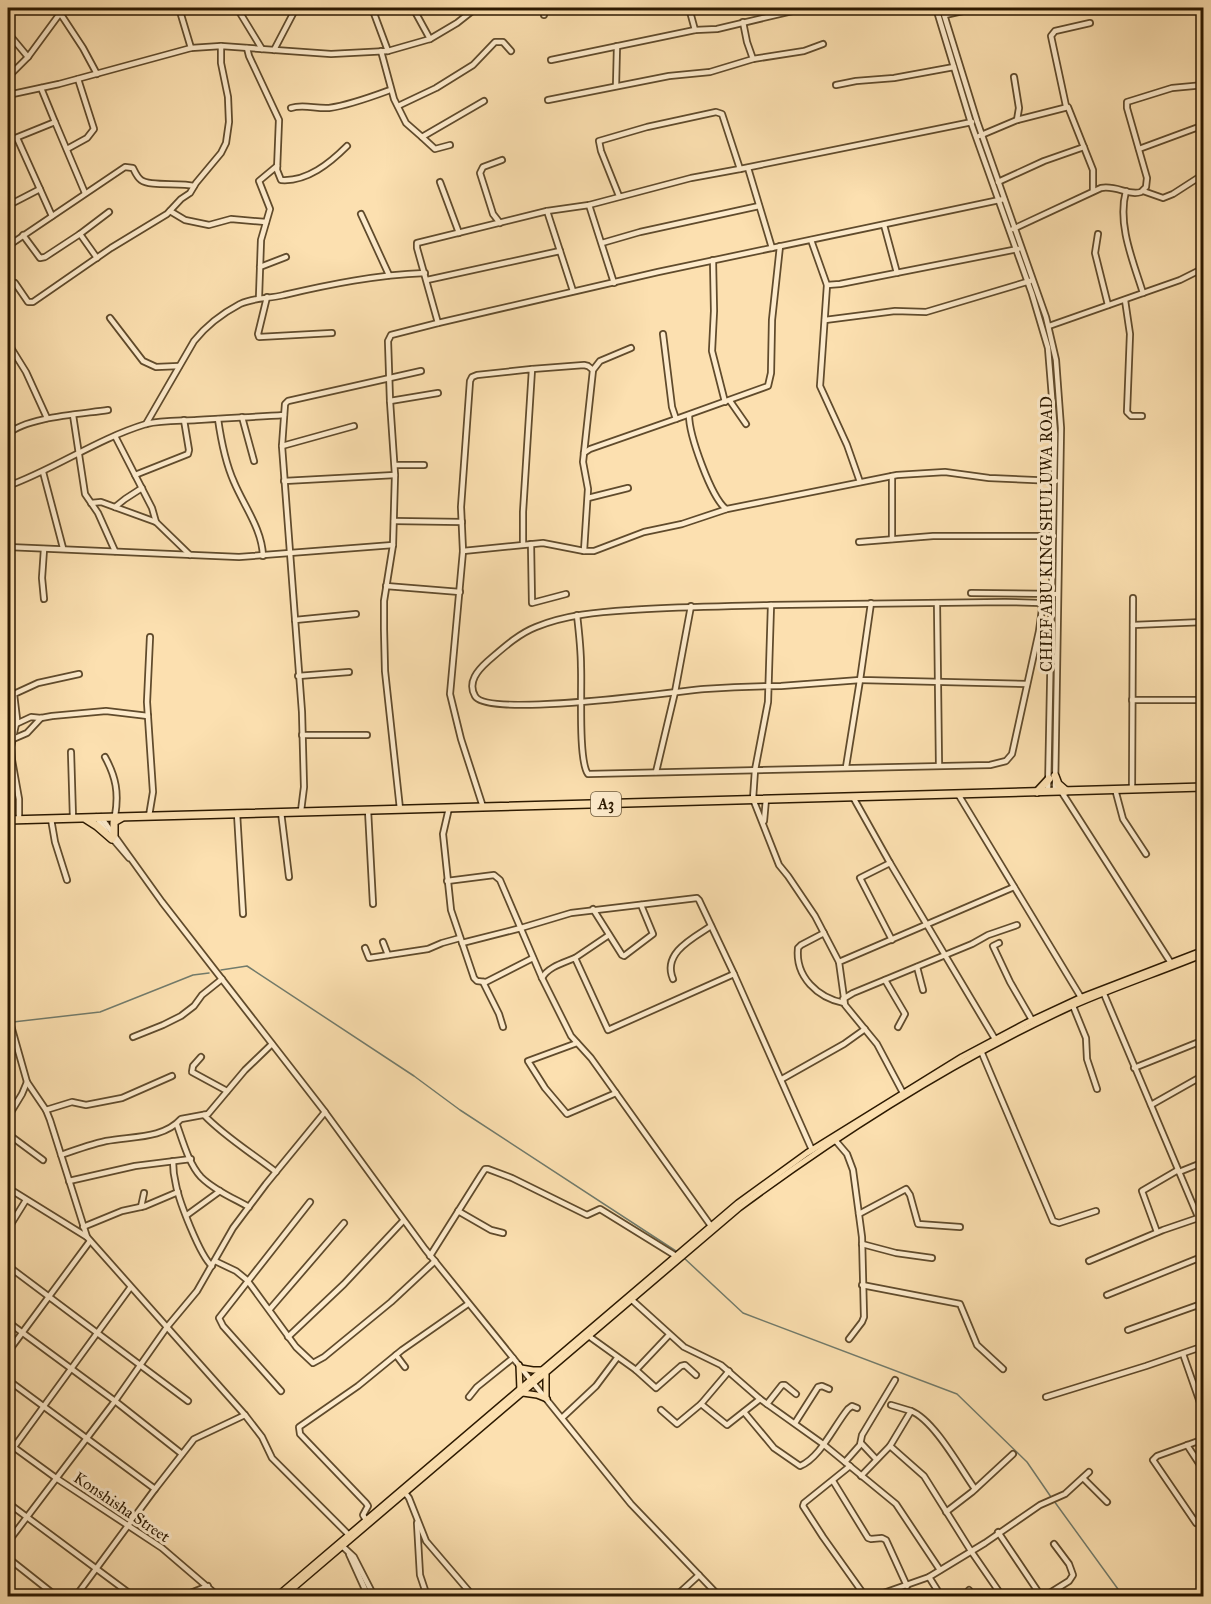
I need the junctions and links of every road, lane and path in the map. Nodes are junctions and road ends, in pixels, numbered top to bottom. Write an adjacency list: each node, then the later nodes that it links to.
1 (179, 8): 26 (street)
2 (237, 8): 28 (street)
3 (296, 8): 29 (street)
4 (372, 8): 31 (street)
5 (413, 8): 22 (street)
6 (476, 8): 15 (street)
7 (545, 8): 16 (street)
8 (689, 8): 20 (street)
9 (805, 8): 14 (street)
10 (936, 8): 36 (street)
11 (942, 8): 17 (street, CHIEF ABU KING SHULUWA ROAD)
12 (976, 8): 17 (street)
13 (62, 9): 33 (street); 37 (street)
14 (784, 9): 18 (street)
15 (469, 10): 22 (street)
16 (544, 15)
17 (945, 15): 53 (street, CHIEF ABU KING SHULUWA ROAD)
18 (743, 21): 20 (street); 34 (street)
19 (1090, 23): 50 (street)
20 (695, 30): 25 (street)
21 (8, 33): 33 (street)
22 (430, 39): 31 (street)
23 (823, 44): 34 (street)
24 (221, 46): 26 (street); 27 (street); 72 (street)
25 (617, 46): 35 (street); 43 (street)
26 (191, 48): 37 (street)
27 (247, 48): 28 (street); 66 (street)
28 (262, 49): 29 (street)
29 (274, 50): 30 (street)
30 (381, 51): 31 (street); 45 (street)
31 (388, 51)
32 (511, 51): 49 (street)
33 (28, 57): 38 (street)
34 (753, 58): 43 (street)
35 (550, 60)
36 (954, 67): 41 (street); 53 (street)
37 (97, 74): 40 (street)
38 (8, 77)
39 (1014, 78): 52 (street)
40 (78, 79): 44 (street); 63 (street)
41 (836, 85)
42 (1203, 85): 64 (street)
43 (616, 86): 48 (street)
44 (41, 88): 46 (street); 54 (street)
45 (390, 90): 49 (street); 51 (street)
46 (8, 95)
47 (484, 100): 57 (street)
48 (548, 100)
49 (398, 106): 57 (street)
50 (1066, 106): 52 (street); 62 (street)
51 (291, 108)
52 (1017, 120): 56 (street)
53 (974, 122): 56 (street, CHIEF ABU KING SHULUWA ROAD); 67 (street)
54 (55, 123): 58 (street); 63 (street)
55 (1203, 125): 64 (street)
56 (980, 136): 71 (street, CHIEF ABU KING SHULUWA ROAD)
57 (422, 137): 60 (street)
58 (16, 138): 59 (street); 73 (street)
59 (8, 141)
60 (450, 145)
61 (347, 146): 66 (street)
62 (1084, 147): 71 (street); 74 (street)
63 (67, 149): 77 (street)
64 (1139, 149): 76 (street)
65 (502, 160): 88 (street)
66 (277, 166): 90 (street)
67 (748, 168): 68 (street); 83 (street)
68 (740, 169): 78 (street); 78 (street)
69 (1203, 174): 76 (street)
70 (440, 182): 95 (street)
71 (996, 183): 80 (street, CHIEF ABU KING SHULUWA ROAD)
72 (194, 186): 77 (street); 84 (street)
73 (40, 189): 81 (street); 89 (street)
74 (1093, 190): 75 (street); 94 (street)
75 (1126, 191): 76 (street); 120 (street)
76 (1143, 191)
77 (84, 193): 89 (street)
78 (619, 196): 82 (street)
79 (8, 197): 81 (street)
80 (1001, 200): 93 (street); 94 (street, CHIEF ABU KING SHULUWA ROAD)
81 (9, 205)
82 (589, 205): 85 (street); 100 (street)
83 (759, 206): 100 (street); 103 (street)
84 (172, 211): 90 (street); 107 (street)
85 (547, 211): 91 (street); 105 (street)
86 (109, 212): 96 (street)
87 (361, 214): 113 (street)
88 (493, 214): 91 (street); 92 (street)
89 (52, 216): 98 (street)
90 (266, 222): 109 (street)
91 (500, 223): 92 (street)
92 (493, 225): 95 (street)
93 (884, 225): 99 (street); 112 (street)
94 (1012, 229): 104 (street, CHIEF ABU KING SHULUWA ROAD)
95 (459, 233): 111 (street)
96 (80, 234): 98 (street); 107 (street)
97 (1098, 234): 124 (street)
98 (23, 235): 101 (street)
99 (811, 240): 102 (street); 118 (street)
100 (602, 243): 117 (street)
101 (8, 246)
102 (780, 246): 103 (street); 140 (street)
103 (771, 248): 108 (street)
104 (1019, 249): 112 (street); 115 (street, CHIEF ABU KING SHULUWA ROAD)
105 (560, 251): 114 (street); 119 (street)
106 (286, 257): 109 (street)
107 (97, 258): 116 (street)
108 (712, 260): 117 (street); 140 (street)
109 (260, 267): 121 (street)
110 (1203, 268): 120 (street)
111 (425, 273): 113 (street); 114 (street)
112 (897, 273): 118 (street)
113 (389, 275): 122 (street)
114 (427, 280): 127 (street)
115 (1030, 280): 126 (street); 128 (street, CHIEF ABU KING SHULUWA ROAD); 169 (street)
116 (15, 283)
117 (614, 283): 119 (street)
118 (826, 285): 126 (street)
119 (573, 291): 127 (street)
120 (1143, 293): 123 (street)
121 (259, 297): 122 (street); 133 (street)
122 (267, 297): 129 (street)
123 (1125, 300): 124 (street); 145 (street)
124 (1108, 305): 128 (street)
125 (110, 318): 133 (street)
126 (825, 320): 171 (street)
127 (438, 323): 137 (street)
128 (1049, 327): 170 (street, CHIEF ABU KING SHULUWA ROAD)
129 (332, 333)
130 (663, 334): 150 (street)
131 (8, 343): 148 (street)
132 (631, 348): 135 (street)
133 (179, 366): 152 (street)
134 (532, 369): 135 (street); 183 (street); 187 (street)
135 (593, 370): 159 (street)
136 (421, 371): 137 (street)
137 (389, 378): 139 (street); 143 (street)
138 (438, 393): 139 (street)
139 (390, 401): 162 (street)
140 (727, 401): 144 (street); 153 (street)
141 (108, 410): 142 (street)
142 (73, 415): 148 (street); 160 (street)
143 (284, 415): 146 (street); 158 (street)
144 (689, 415): 147 (street); 155 (street)
145 (1142, 416)
146 (242, 417): 149 (street); 161 (street)
147 (683, 417): 150 (street); 155 (street)
148 (47, 418): 156 (street)
149 (218, 418): 151 (street); 198 (street)
150 (676, 418): 159 (street)
151 (184, 420): 152 (street); 165 (street)
152 (146, 424): 157 (street)
153 (747, 424)
154 (354, 426): 158 (street)
155 (689, 426): 177 (street)
156 (8, 434)
157 (115, 436): 160 (street); 165 (street)
158 (282, 446): 168 (street)
159 (587, 448): 175 (street)
160 (78, 452): 164 (street); 176 (street)
161 (254, 460)
162 (394, 465): 163 (street); 166 (street)
163 (424, 465)
164 (43, 471): 172 (street); 191 (street)
165 (135, 475): 173 (street)
166 (395, 475): 168 (street); 181 (street)
167 (892, 476): 169 (street); 171 (street); 185 (street)
168 (284, 481): 196 (street)
169 (1053, 481): 170 (street); 184 (street)
170 (1060, 481): 184 (street, CHIEF ABU KING SHULUWA ROAD)
171 (860, 482): 179 (street)
172 (8, 486): 190 (street)
173 (142, 488): 178 (street); 182 (street)
174 (628, 488): 175 (street)
175 (588, 498): 195 (street)
176 (91, 503): 178 (street); 194 (street)
177 (720, 504): 179 (street); 180 (street)
178 (116, 507): 182 (street)
179 (727, 509): 180 (street)
180 (718, 512): 195 (street)
181 (394, 521): 183 (street); 189 (street)
182 (156, 522): 197 (street)
183 (462, 522): 193 (street)
184 (1056, 536): 185 (street); 203 (street); 204 (street, CHIEF ABU KING SHULUWA ROAD)
185 (892, 539): 186 (street)
186 (859, 542)
187 (523, 544): 188 (street); 193 (street)
188 (531, 544): 195 (street); 202 (street)
189 (393, 545): 196 (street); 199 (street)
190 (8, 547): 192 (street)
191 (63, 548): 192 (street); 194 (street)
192 (44, 549): 206 (street)
193 (462, 550): 200 (street)
194 (116, 551): 197 (street)
195 (584, 551)
196 (289, 554): 198 (street); 213 (street)
197 (190, 555): 198 (street)
198 (263, 556)
199 (386, 586): 200 (street); 252 (street)
200 (460, 592): 250 (street)
201 (970, 593): 203 (street)
202 (566, 594)
203 (1053, 594): 204 (street); 240 (street)
204 (1060, 594): 240 (street, CHIEF ABU KING SHULUWA ROAD)
205 (1133, 598): 215 (street)
206 (44, 599)
207 (871, 603): 208 (street); 210 (street); 220 (street)
208 (937, 603): 221 (street); 222 (street)
209 (691, 606): 210 (street); 212 (street); 224 (street)
210 (771, 606): 223 (street)
211 (356, 614): 213 (street)
212 (577, 615): 227 (street); 227 (street)
213 (295, 620): 219 (street)
214 (1203, 622): 215 (street)
215 (1132, 625): 225 (street)
216 (150, 637): 228 (street)
217 (349, 672): 219 (street)
218 (79, 674): 230 (street)
219 (298, 676): 231 (street)
220 (860, 680): 221 (street); 223 (street); 237 (street)
221 (939, 682): 222 (street); 236 (street)
222 (1027, 684): 236 (street)
223 (768, 686): 224 (street); 238 (street)
224 (675, 692): 227 (street); 239 (street)
225 (1132, 700): 226 (street); 243 (street)
226 (1203, 700)
227 (580, 702): 239 (street)
228 (148, 716): 229 (street); 259 (street)
229 (42, 718): 230 (street); 233 (street)
230 (16, 724): 233 (street)
231 (302, 735): 232 (street); 254 (street)
232 (367, 735)
233 (13, 739): 262 (street)
234 (71, 752): 261 (street)
235 (105, 757): 257 (street)
236 (939, 765): 237 (street)
237 (846, 768): 238 (street)
238 (755, 770): 239 (street); 248 (street)
239 (656, 772)
240 (1052, 777): 244 (street); 244 (highway); 245 (highway)
241 (1203, 787): 243 (highway, A3)
242 (1115, 789): 243 (highway, A3); 244 (highway, A3); 267 (street)
243 (1132, 789)
244 (1057, 791): 245 (highway, A3); 294 (street)
245 (1037, 792): 246 (highway, A3)
246 (958, 794): 247 (highway, A3); 272 (street)
247 (853, 797): 249 (highway, A3); 268 (street)
248 (753, 799): 249 (highway, A3); 250 (highway, A3); 265 (street)
249 (766, 799): 265 (street)
250 (483, 807): 251 (highway, A3)
251 (449, 808): 252 (highway, A3); 271 (street)
252 (400, 809): 253 (highway, A3)
253 (368, 810): 254 (highway, A3); 273 (street)
254 (301, 811): 255 (highway, A3)
255 (281, 812): 256 (highway, A3); 269 (street)
256 (237, 813): 259 (highway, A3); 276 (street)
257 (115, 816): 258 (highway, A3); 260 (highway, A3)
258 (125, 816): 259 (highway, A3); 266 (highway)
259 (149, 816)
260 (98, 817): 261 (highway, A3); 266 (street)
261 (77, 818): 263 (highway, A3); 266 (highway)
262 (19, 819): 263 (highway, A3); 264 (highway, A3)
263 (51, 819): 270 (street)
264 (8, 820)
265 (763, 823): 281 (street)
266 (113, 837): 298 (street)
267 (1146, 854)
268 (890, 863): 277 (street); 284 (street)
269 (289, 877)
270 (66, 880)
271 (447, 881): 280 (street); 283 (street)
272 (1014, 887): 277 (street); 306 (street)
273 (373, 904)
274 (641, 905): 275 (street); 279 (street); 282 (street)
275 (593, 909): 280 (street); 282 (street)
276 (243, 914)
277 (928, 924): 284 (street); 290 (street)
278 (1017, 925): 290 (street)
279 (711, 926): 297 (street); 299 (street)
280 (521, 928): 283 (street); 291 (street)
281 (824, 933): 293 (street); 307 (street)
282 (609, 935): 292 (street)
283 (461, 940): 289 (street); 301 (street)
284 (892, 940): 293 (street)
285 (384, 942): 289 (street)
286 (999, 943): 310 (street)
287 (365, 948): 289 (street)
288 (1203, 952): 294 (main road)
289 (388, 955)
290 (946, 955): 295 (street); 315 (street)
291 (533, 958): 296 (street); 301 (street)
292 (575, 958): 296 (street); 297 (street)
293 (839, 962): 303 (street)
294 (1175, 963): 305 (main road); 306 (main road)
295 (917, 967): 300 (street); 302 (street)
296 (542, 975): 317 (street)
297 (734, 975): 324 (street)
298 (222, 979): 314 (street); 318 (street)
299 (672, 979)
300 (885, 980): 304 (street); 312 (street)
301 (483, 982): 311 (street)
302 (923, 990)
303 (842, 992): 304 (street); 307 (street)
304 (849, 994): 307 (street)
305 (1104, 994): 306 (main road); 321 (street)
306 (1082, 999): 308 (main road); 310 (main road)
307 (844, 1001): 313 (street)
308 (1073, 1006): 319 (main road); 326 (street)
309 (8, 1015): 325 (street)
310 (1032, 1020): 315 (main road)
311 (503, 1027)
312 (898, 1027)
313 (865, 1029): 324 (street); 329 (street)
314 (133, 1037)
315 (995, 1039): 319 (main road)
316 (1203, 1040): 321 (street)
317 (577, 1043): 328 (street); 328 (street)
318 (272, 1044): 327 (street); 332 (street)
319 (980, 1050): 329 (main road); 337 (main road); 356 (street)
320 (201, 1057): 327 (street)
321 (1134, 1068): 330 (street)
322 (1203, 1075): 330 (street)
323 (172, 1076): 331 (street)
324 (782, 1079): 338 (street)
325 (27, 1082): 331 (street); 334 (street)
326 (1097, 1089)
327 (227, 1091): 333 (street)
328 (616, 1093): 362 (street)
329 (903, 1093): 338 (main road)
330 (1150, 1105): 344 (street)
331 (46, 1110): 339 (street)
332 (325, 1112): 345 (street); 360 (street)
333 (204, 1115): 335 (street); 345 (street)
334 (8, 1117)
335 (177, 1125): 339 (street); 340 (street)
336 (8, 1134): 341 (street)
337 (835, 1140): 357 (street); 384 (main road)
338 (812, 1150): 362 (main road)
339 (61, 1155): 346 (street)
340 (191, 1160): 342 (street); 348 (street)
341 (44, 1161)
342 (173, 1161): 346 (street); 349 (street)
343 (1203, 1162): 344 (street)
344 (1178, 1171): 359 (street); 367 (street)
345 (276, 1172): 354 (street)
346 (69, 1181): 363 (street)
347 (8, 1188): 351 (street)
348 (220, 1191): 354 (street); 358 (street)
349 (178, 1192): 353 (street); 358 (street)
350 (144, 1193): 353 (street)
351 (26, 1200): 365 (street); 369 (street)
352 (310, 1202): 379 (street)
353 (141, 1207): 363 (street)
354 (249, 1207): 377 (street)
355 (458, 1210): 368 (street); 371 (street); 373 (street)
356 (1096, 1211)
357 (859, 1214): 364 (street); 370 (street)
358 (187, 1215): 377 (street)
359 (1200, 1217): 366 (street); 367 (street)
360 (404, 1221): 371 (street); 394 (street)
361 (344, 1223): 387 (street)
362 (711, 1226): 373 (main road)
363 (83, 1227): 369 (street)
364 (960, 1227)
365 (8, 1229)
366 (1203, 1231)
367 (1157, 1232): 376 (street)
368 (502, 1233)
369 (89, 1239): 381 (street); 383 (street)
370 (862, 1244): 374 (street); 380 (street)
371 (430, 1256): 375 (street)
372 (1203, 1256): 382 (street)
373 (676, 1257): 410 (main road)
374 (932, 1258)
375 (435, 1261): 386 (street); 394 (street)
376 (1089, 1261)
377 (213, 1263): 379 (street); 389 (street)
378 (8, 1266): 383 (street)
379 (247, 1280): 387 (street); 416 (street)
380 (862, 1285): 396 (street); 407 (street)
381 (130, 1288): 389 (street); 391 (street)
382 (1107, 1295)
383 (49, 1296): 391 (street); 392 (street)
384 (632, 1300): 393 (street); 395 (main road)
385 (1203, 1303): 390 (street)
386 (468, 1304): 400 (street); 401 (street)
387 (270, 1309): 394 (street)
388 (8, 1322): 392 (street)
389 (167, 1327): 403 (street); 434 (street)
390 (1128, 1330)
391 (97, 1332): 403 (street); 406 (street)
392 (22, 1334): 398 (street); 406 (street)
393 (669, 1335): 408 (street); 409 (street)
394 (288, 1337)
395 (590, 1337): 402 (street); 410 (main road)
396 (849, 1339)
397 (1203, 1346): 399 (street)
398 (8, 1352)
399 (1183, 1353): 420 (street); 433 (street)
400 (396, 1355): 405 (street); 462 (street)
401 (513, 1358): 404 (street); 419 (street)
402 (617, 1358): 408 (street); 435 (street)
403 (141, 1365): 423 (street); 424 (street)
404 (520, 1366): 410 (main road); 414 (street); 417 (main road)
405 (405, 1367)
406 (70, 1369): 423 (street); 428 (street)
407 (1003, 1369)
408 (636, 1370): 411 (street)
409 (729, 1371): 422 (street); 425 (street)
410 (545, 1372): 414 (main road); 421 (main road)
411 (696, 1375)
412 (8, 1380): 428 (street)
413 (895, 1380): 440 (street)
414 (533, 1382): 417 (main road); 421 (street)
415 (829, 1389): 436 (street)
416 (282, 1391)
417 (522, 1392): 421 (main road); 457 (main road)
418 (796, 1394): 426 (street)
419 (469, 1397)
420 (1046, 1397)
421 (547, 1398): 435 (street)
422 (760, 1399): 426 (street); 432 (street)
423 (115, 1401): 437 (street); 445 (street)
424 (188, 1401)
425 (701, 1404): 430 (street); 432 (street)
426 (767, 1404): 436 (street)
427 (891, 1405): 431 (street)
428 (44, 1407): 437 (street); 444 (street)
429 (857, 1408): 441 (street)
430 (661, 1410)
431 (911, 1411): 443 (street); 456 (street)
432 (744, 1412): 441 (street)
433 (1203, 1414)
434 (245, 1415): 445 (street); 467 (street)
435 (562, 1417): 476 (street)
436 (795, 1423): 441 (street)
437 (87, 1437): 452 (street); 455 (street)
438 (1203, 1439): 442 (street)
439 (8, 1443): 444 (street, Konshisha Street)
440 (861, 1443): 447 (street); 448 (street)
441 (823, 1444): 448 (street)
442 (1187, 1445): 450 (street); 464 (street)
443 (890, 1446): 447 (street); 460 (street)
444 (14, 1448): 452 (street, Konshisha Street)
445 (182, 1454): 455 (street)
446 (1013, 1454): 456 (street)
447 (876, 1459): 451 (street)
448 (847, 1464): 451 (street); 454 (street)
449 (1089, 1472): 453 (street)
450 (1203, 1472)
451 (861, 1476): 475 (street)
452 (56, 1478): 461 (street); 465 (street, Konshisha Street)
453 (1083, 1478): 458 (street); 466 (street)
454 (833, 1481): 479 (street); 494 (street)
455 (155, 1489): 465 (street)
456 (975, 1489): 460 (street)
457 (404, 1491): 462 (main road); 463 (street); 470 (main road)
458 (1107, 1502)
459 (8, 1503): 461 (street)
460 (946, 1512): 471 (street)
461 (28, 1517): 468 (street); 474 (street)
462 (366, 1520): 467 (main road)
463 (417, 1521): 490 (street); 491 (street)
464 (1196, 1523)
465 (129, 1526): 474 (street); 478 (street, Konshisha Street)
466 (998, 1532): 471 (street); 499 (street)
467 (348, 1534): 470 (main road)
468 (8, 1542)
469 (1054, 1544): 499 (street)
470 (340, 1545): 472 (street); 486 (main road); 487 (main road)
471 (971, 1551): 475 (street); 498 (street)
472 (349, 1554): 488 (street); 489 (street)
473 (8, 1558): 481 (street)
474 (96, 1569): 482 (street); 483 (street)
475 (940, 1570): 477 (street)
476 (699, 1575): 492 (street); 493 (street)
477 (929, 1577): 479 (street); 496 (street)
478 (208, 1586): 484 (street); 485 (street, Konshisha Street)
479 (907, 1586): 495 (street)
480 (969, 1590): 497 (street)
481 (56, 1596)
482 (76, 1596)
483 (133, 1596)
484 (183, 1596)
485 (218, 1596)
486 (277, 1596)
487 (284, 1596)
488 (368, 1596)
489 (374, 1596)
490 (427, 1596)
491 (473, 1596)
492 (676, 1596)
493 (719, 1596)
494 (865, 1596)
495 (875, 1596)
496 (941, 1596)
497 (974, 1596)
498 (1002, 1596)
499 (1043, 1596)

